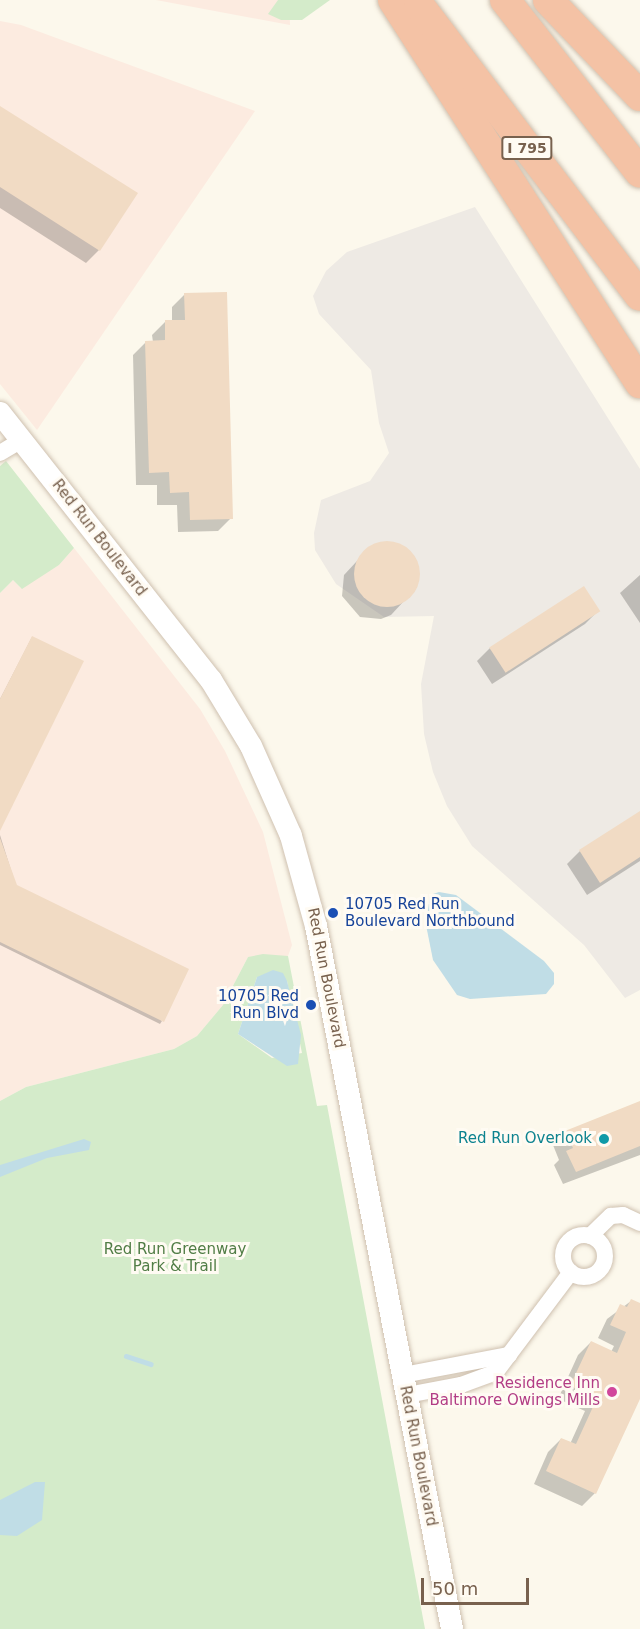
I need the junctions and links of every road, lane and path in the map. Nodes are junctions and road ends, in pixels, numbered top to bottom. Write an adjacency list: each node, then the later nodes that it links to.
1 (393, 0): 7 (highway)
2 (415, 0): 8 (highway, I 795)
3 (506, 0): 6 (highway)
4 (548, 0): 5 (highway)
5 (640, 96)
6 (640, 173)
7 (583, 292): 9 (highway); 10 (highway)
8 (640, 296)
9 (640, 374)
10 (640, 383)
11 (2, 421): 12 (main road, Red Run Boulevard)
12 (21, 440): 13 (street); 17 (main road, Red Run Boulevard)
13 (0, 453)
14 (640, 1223): 15 (street)
15 (590, 1236): 16 (street); 16 (street)
16 (571, 1272): 17 (street)
17 (405, 1385): 18 (main road, Red Run Boulevard)
18 (452, 1629)

